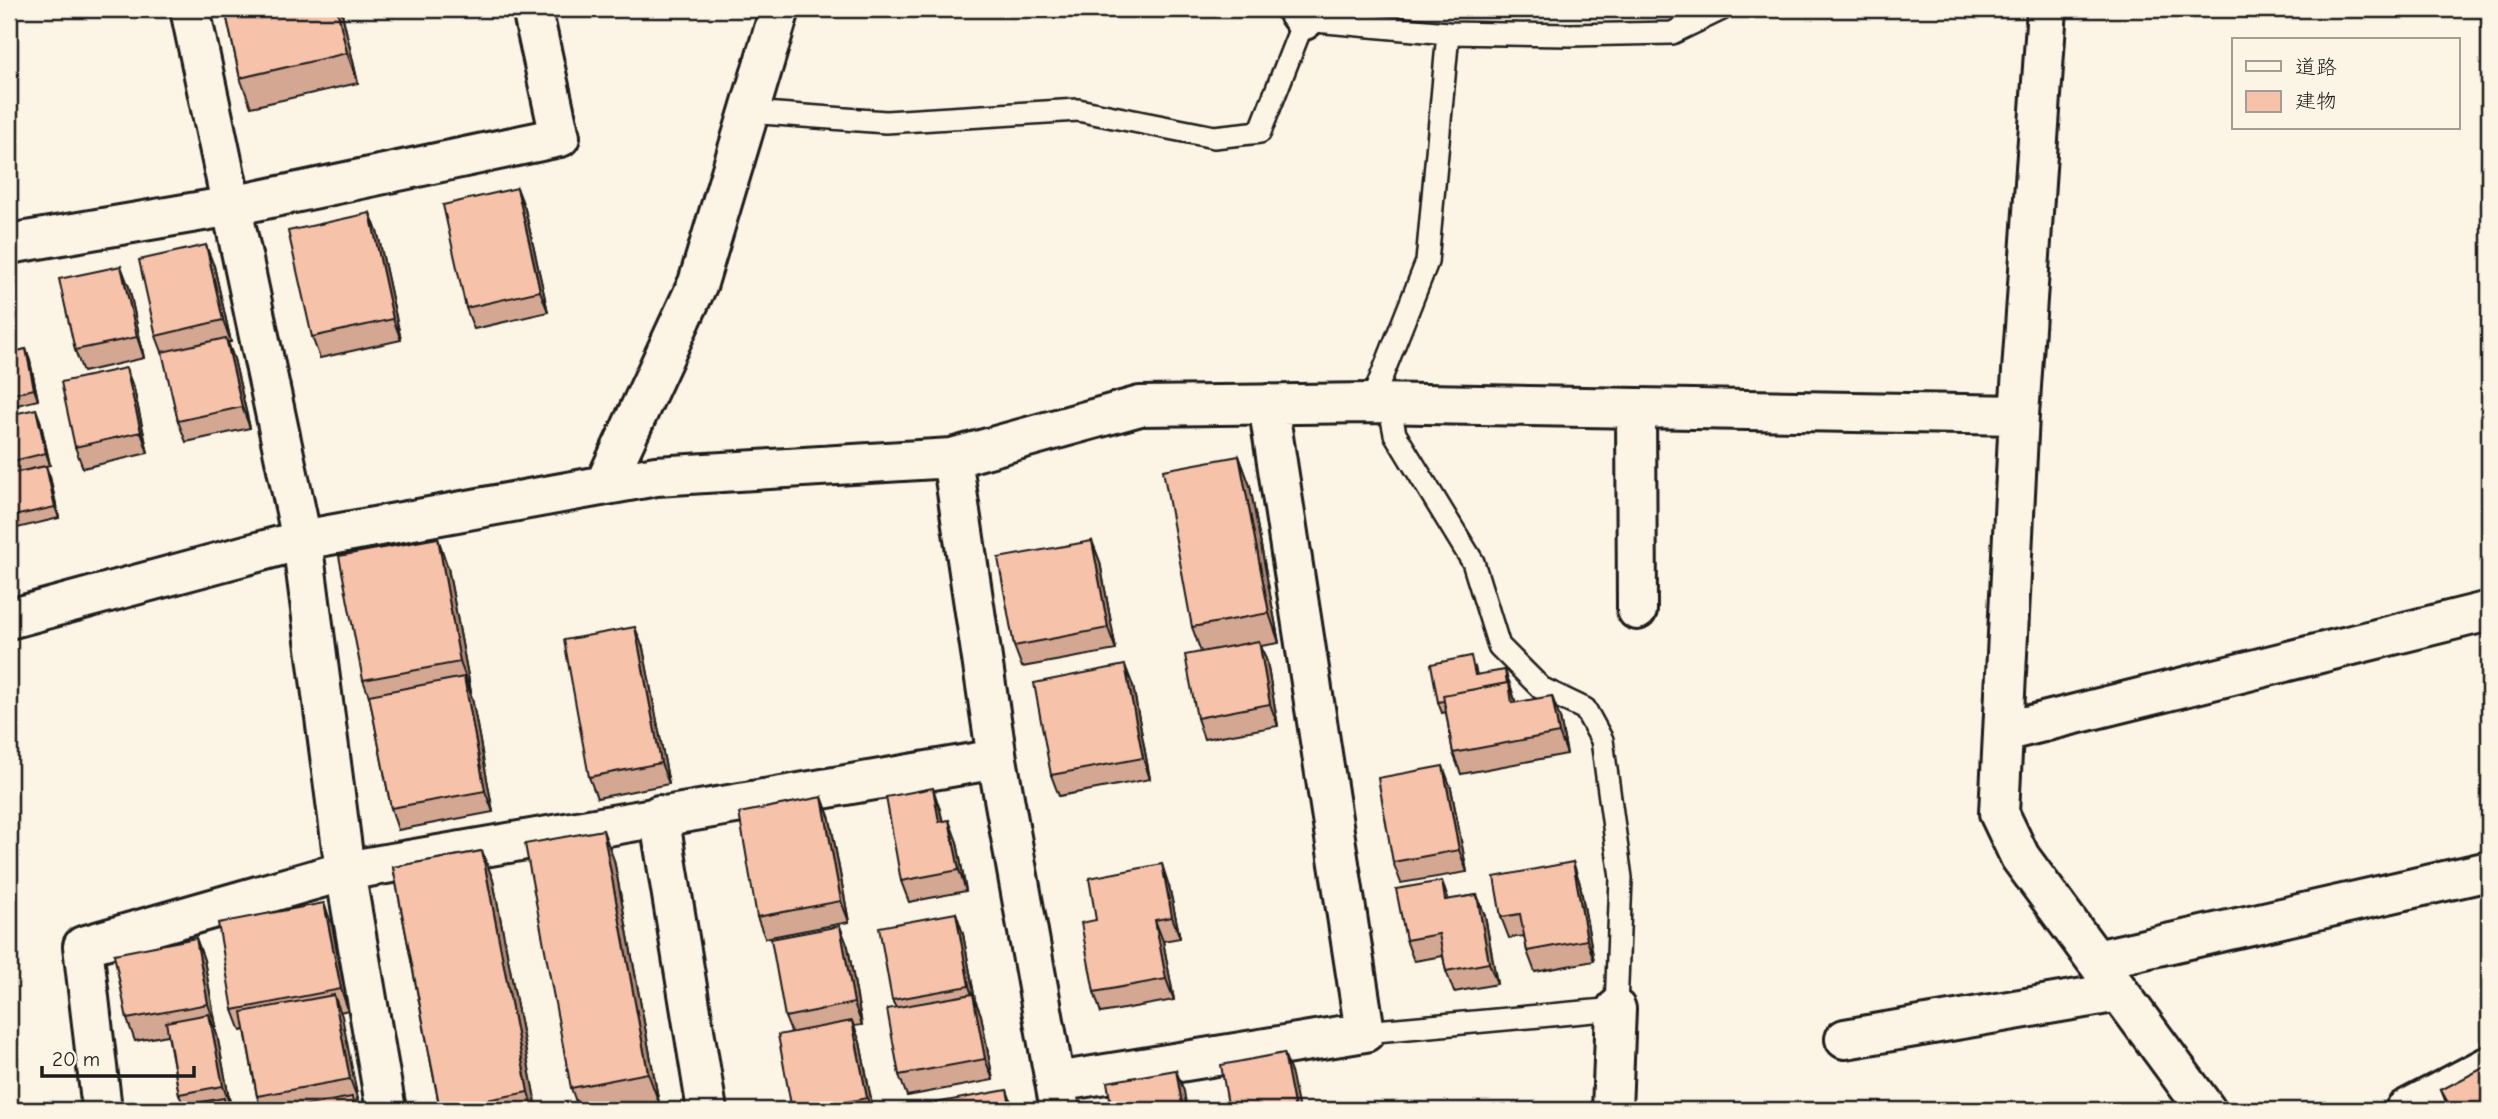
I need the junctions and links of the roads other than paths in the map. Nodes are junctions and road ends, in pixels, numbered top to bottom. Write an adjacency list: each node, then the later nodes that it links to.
1 (190, 9): 9 (street)
2 (532, 9): 9 (street)
3 (780, 9): 8 (street)
4 (1722, 9): 7 (lane)
5 (2047, 9): 14 (street)
6 (1300, 14): 7 (lane); 8 (lane)
7 (1448, 33): 11 (lane)
8 (749, 112): 16 (street)
9 (232, 206): 10 (street); 17 (street)
10 (9, 244)
11 (1380, 403): 12 (street); 13 (street); 28 (lane)
12 (1268, 404): 15 (street); 29 (street)
13 (1636, 408): 14 (street); 18 (street)
14 (2019, 415): 21 (street)
15 (952, 458): 16 (street); 22 (street)
16 (605, 484): 17 (street)
17 (302, 540): 20 (street); 24 (street)
18 (1637, 610)
19 (2489, 611): 21 (street)
20 (9, 618)
21 (2003, 732): 26 (street)
22 (998, 759): 23 (street); 32 (street)
23 (659, 815): 24 (street); 35 (street)
24 (345, 870): 33 (street); 34 (street)
25 (2489, 870): 26 (street)
26 (2095, 960): 27 (street)
27 (2119, 992): 30 (street); 37 (street)
28 (1616, 1009): 29 (lane); 36 (street)
29 (1365, 1032): 32 (street)
30 (1845, 1038)
31 (2489, 1066): 38 (street)
32 (1058, 1096)
33 (102, 1110)
34 (386, 1110)
35 (707, 1110)
36 (1612, 1110)
37 (2206, 1110)
38 (2405, 1110)

